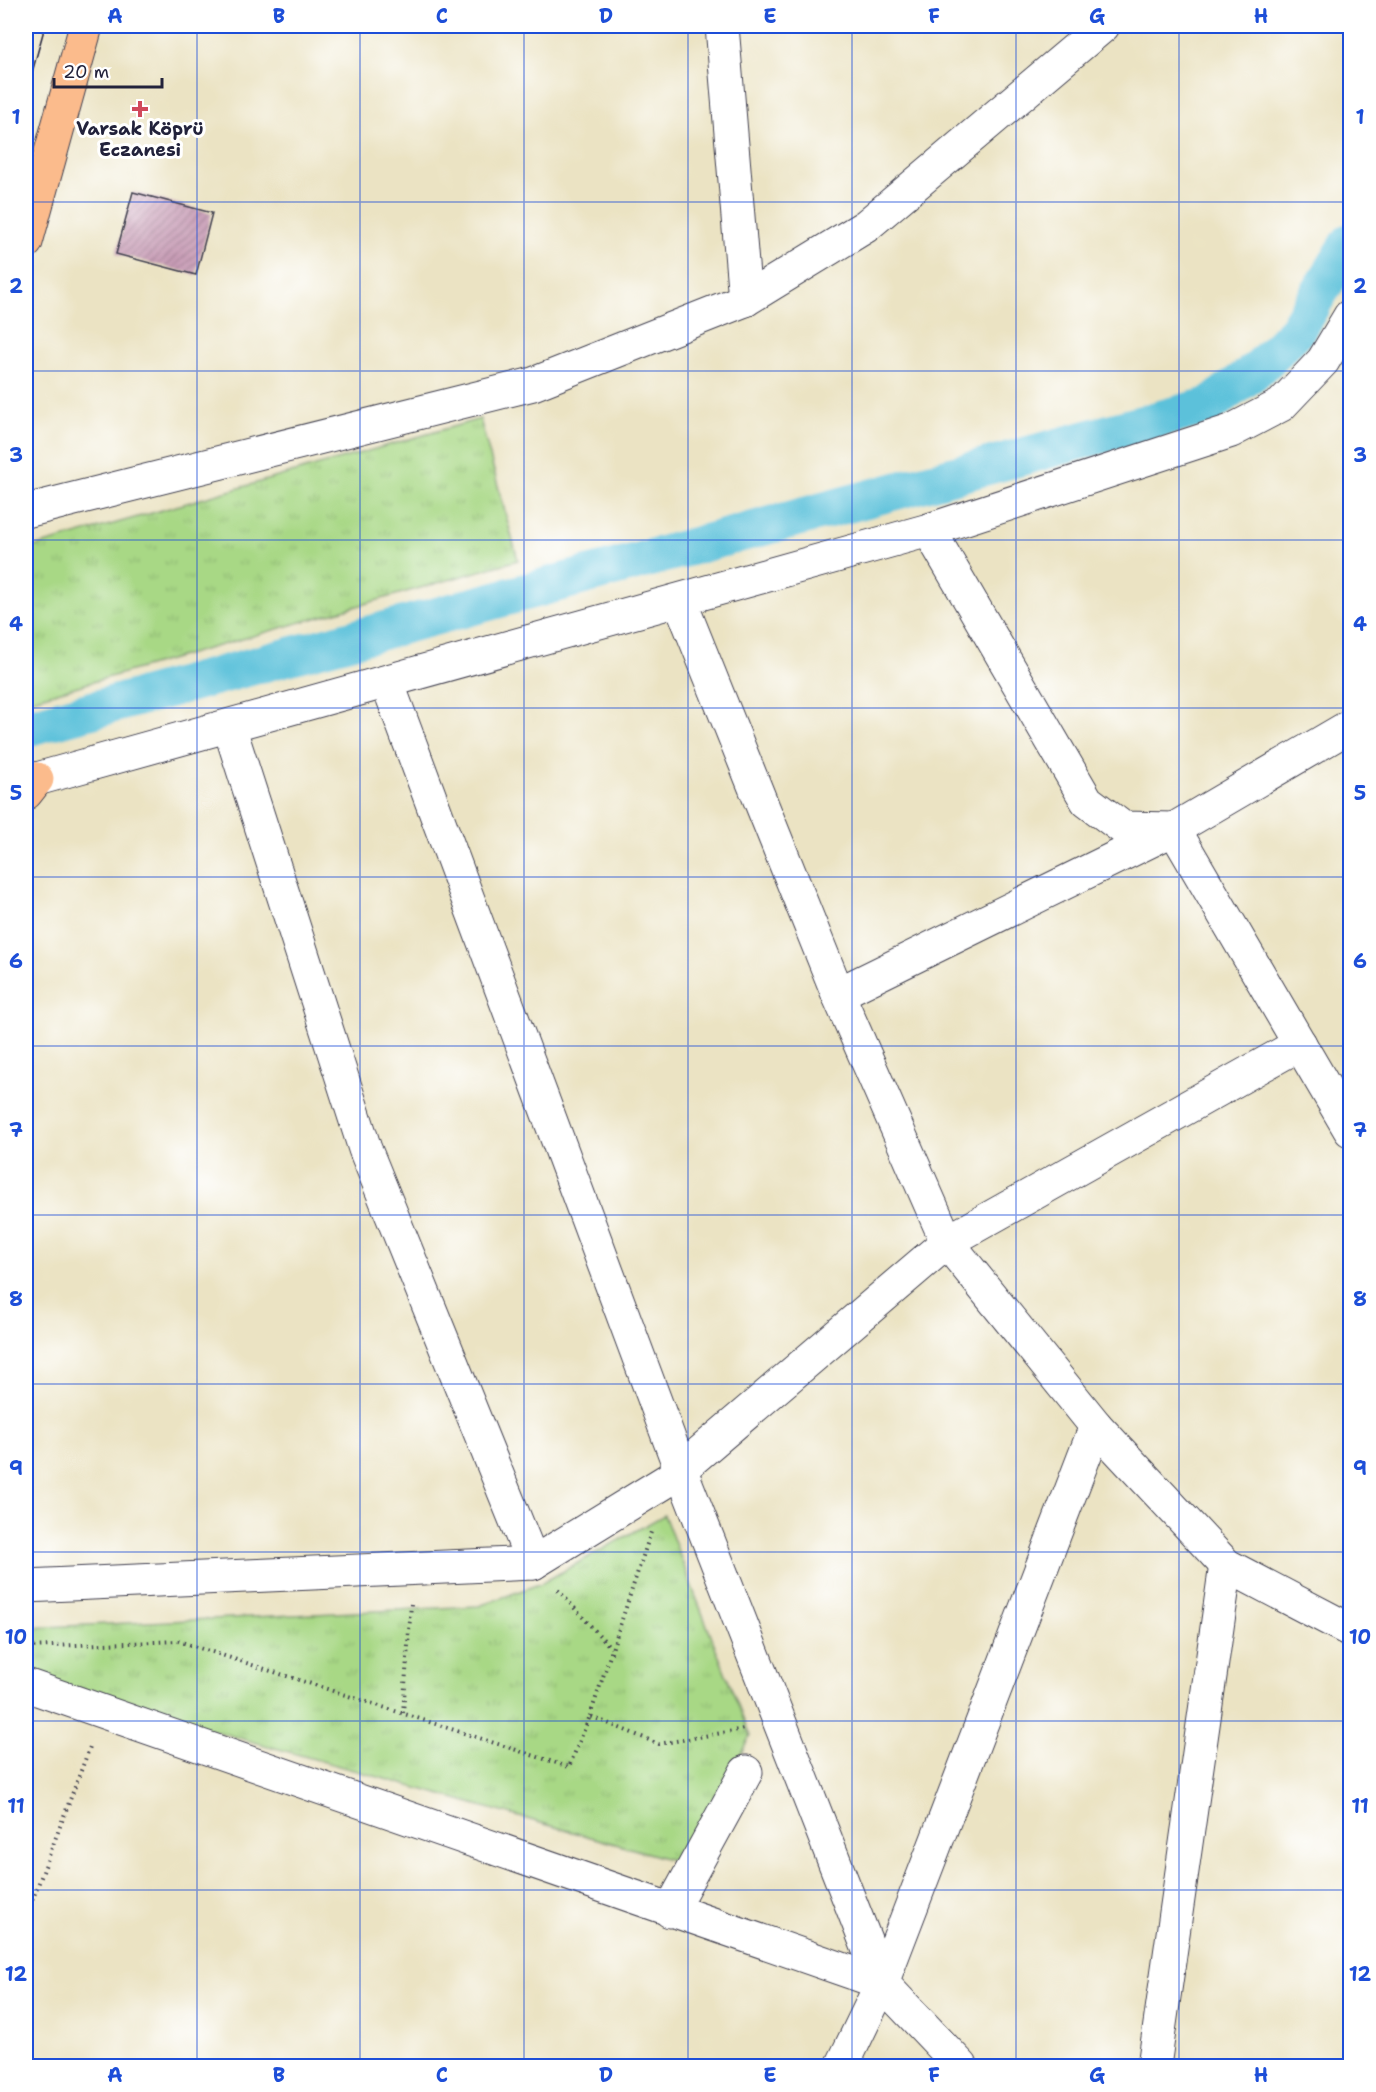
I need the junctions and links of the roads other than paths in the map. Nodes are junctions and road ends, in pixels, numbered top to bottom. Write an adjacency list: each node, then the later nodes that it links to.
1 (86, 26): 4 (main road)
2 (722, 26): 5 (street)
3 (1103, 26): 5 (street)
4 (26, 242)
5 (745, 300): 7 (street)
6 (1350, 316): 8 (street)
7 (26, 511)
8 (929, 530): 9 (street); 14 (street)
9 (680, 601): 10 (street); 15 (street)
10 (387, 682): 11 (street); 20 (street)
11 (229, 726): 13 (street); 21 (street)
12 (1350, 726): 14 (street)
13 (29, 785)
14 (1174, 829): 15 (street); 16 (street)
15 (838, 994): 18 (street)
16 (1300, 1044): 17 (street); 18 (street)
17 (1350, 1130)
18 (947, 1242): 19 (street); 20 (street)
19 (1096, 1426): 22 (street); 28 (street)
20 (674, 1474): 21 (street); 28 (street)
21 (533, 1563): 23 (street)
22 (1226, 1565): 24 (street); 31 (street)
23 (26, 1586)
24 (1350, 1630)
25 (26, 1685): 27 (street)
26 (746, 1772): 27 (street)
27 (670, 1911): 28 (street)
28 (882, 1983): 29 (street); 30 (street)
29 (842, 2067)
30 (961, 2067)
31 (1154, 2067)

